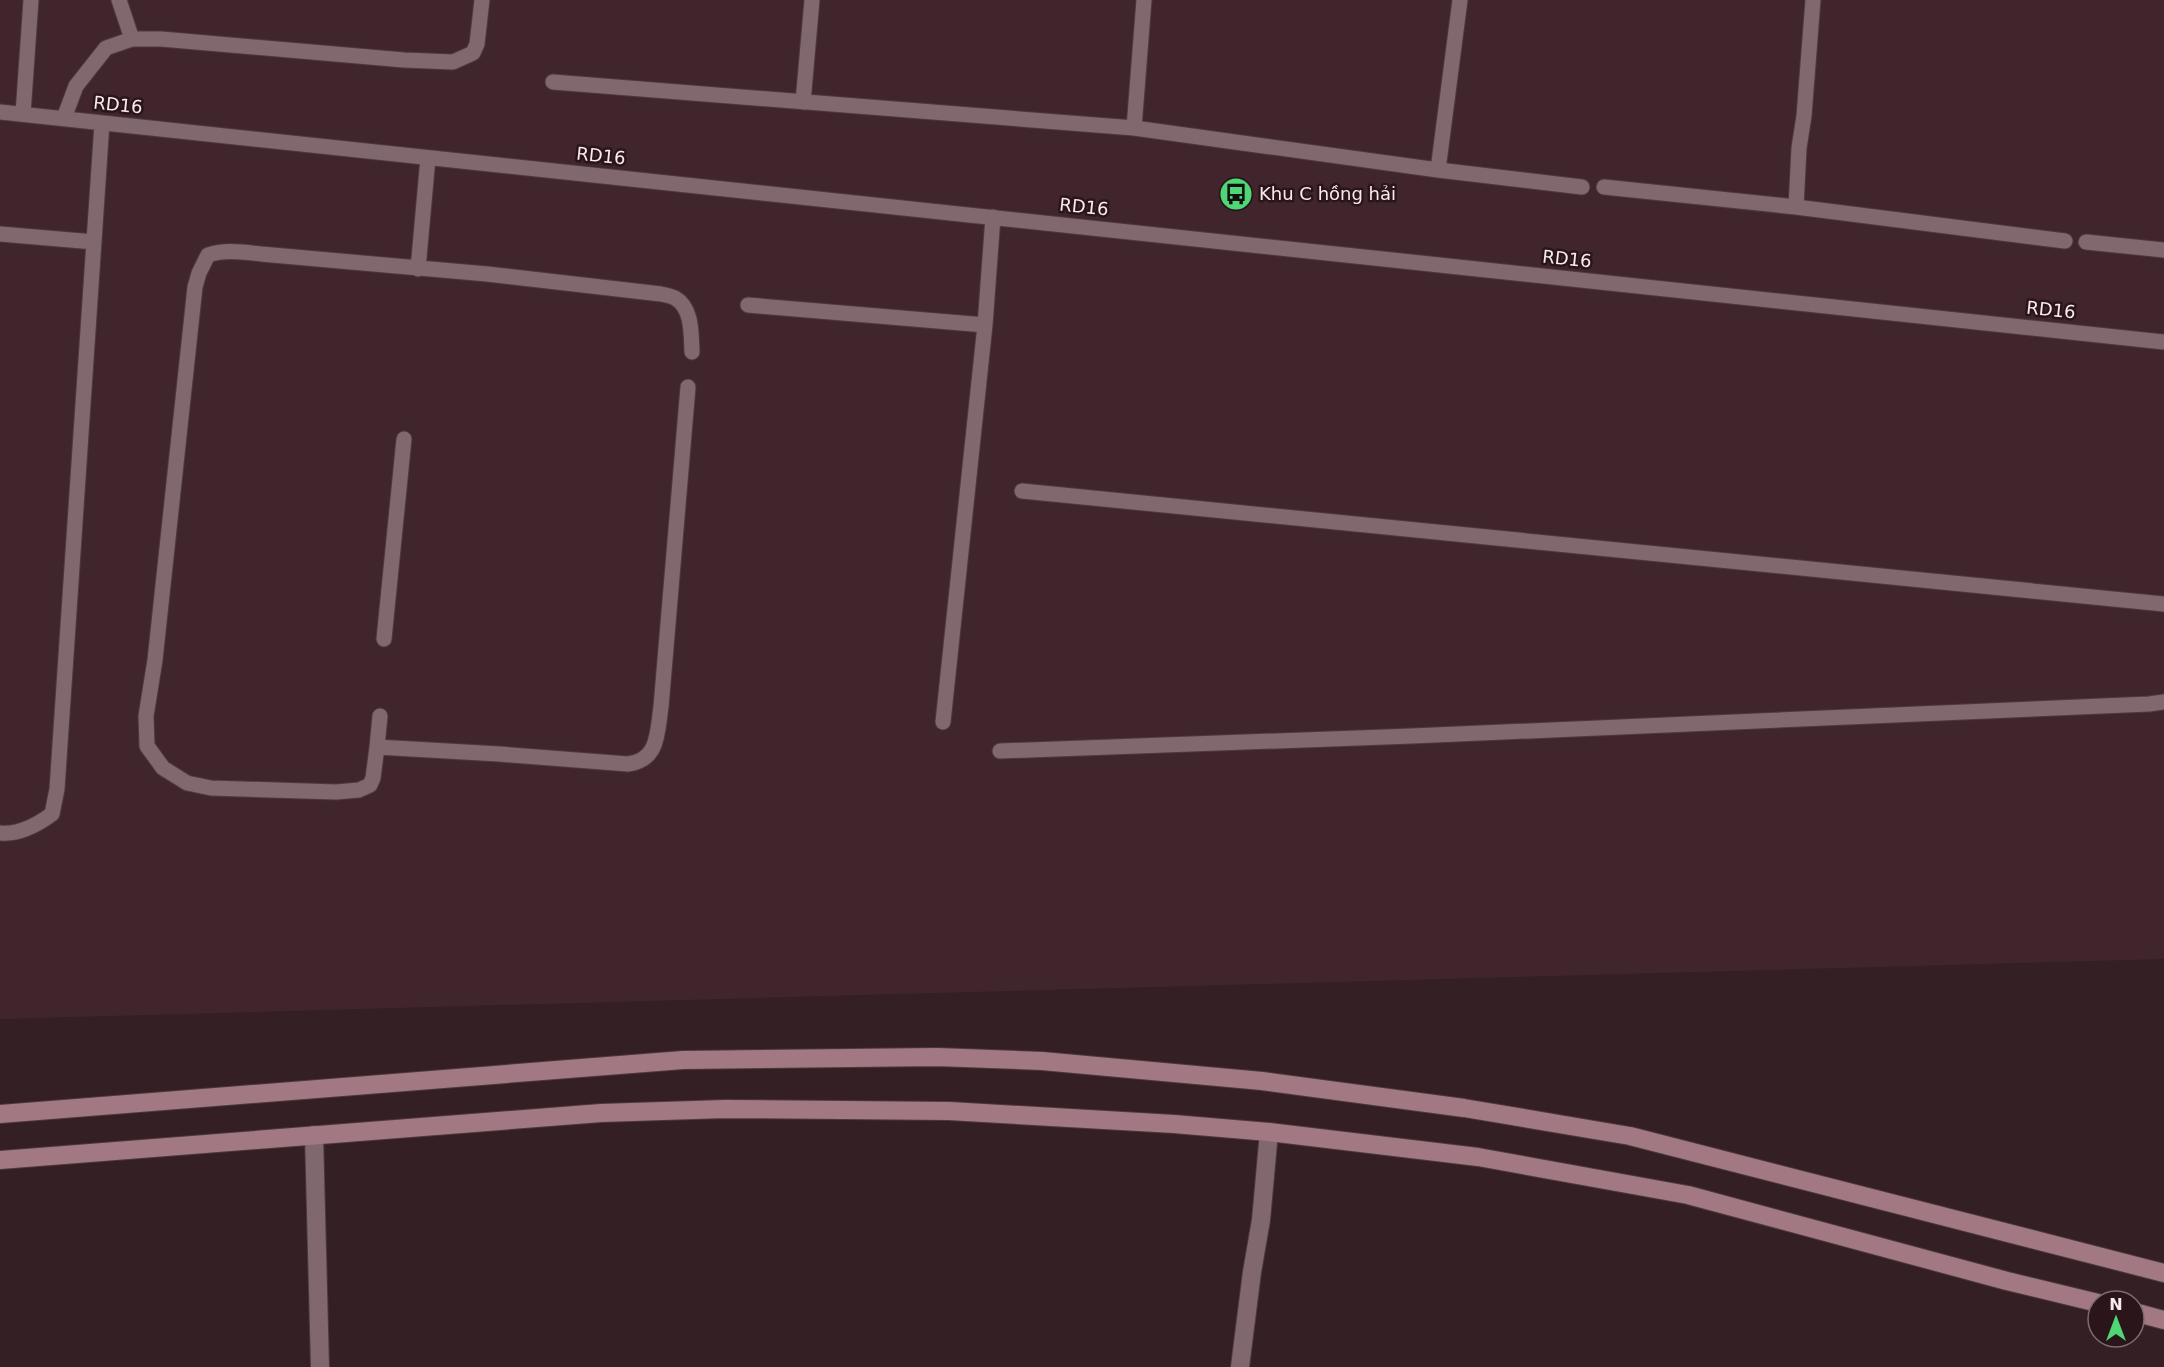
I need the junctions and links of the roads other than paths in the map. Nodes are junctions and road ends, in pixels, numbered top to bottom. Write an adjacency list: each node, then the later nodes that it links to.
1 (31, 0): 12 (lane)
2 (119, 0): 8 (lane)
3 (482, 0): 8 (lane)
4 (812, 0): 10 (lane)
5 (1144, 0): 15 (lane)
6 (1460, 0): 17 (lane)
7 (1813, 0): 20 (lane)
8 (132, 39): 13 (lane)
9 (553, 82): 10 (lane)
10 (803, 102): 15 (lane)
11 (0, 112): 12 (lane, RD16)
12 (22, 114): 13 (lane, RD16)
13 (64, 118): 14 (lane, RD16)
14 (102, 123): 16 (lane, RD16); 24 (lane)
15 (1134, 128): 17 (lane)
16 (428, 158): 21 (lane, RD16); 27 (lane)
17 (1438, 170): 18 (lane)
18 (1582, 187)
19 (1604, 187): 20 (lane)
20 (1796, 207): 23 (lane)
21 (993, 217): 29 (lane); 30 (lane, RD16)
22 (0, 234): 24 (lane)
23 (2065, 241)
24 (94, 242): 42 (lane)
25 (2086, 242): 26 (lane)
26 (2164, 250)
27 (418, 269): 31 (lane); 40 (lane)
28 (748, 305): 29 (lane)
29 (985, 325): 39 (lane)
30 (2164, 342)
31 (692, 352)
32 (688, 387): 40 (lane)
33 (404, 439): 36 (lane)
34 (1022, 491): 35 (lane)
35 (2164, 604)
36 (384, 639)
37 (2164, 702): 41 (lane)
38 (380, 716): 40 (lane)
39 (943, 722)
40 (377, 747)
41 (1000, 751)
42 (0, 833)
43 (0, 1114): 47 (main road)
44 (1269, 1132): 45 (main road); 48 (main road); 52 (street)
45 (314, 1135): 46 (main road); 51 (street)
46 (0, 1160)
47 (2164, 1274)
48 (2086, 1300)
49 (2146, 1315): 50 (main road)
50 (2164, 1320)
51 (320, 1367)
52 (1240, 1367)

